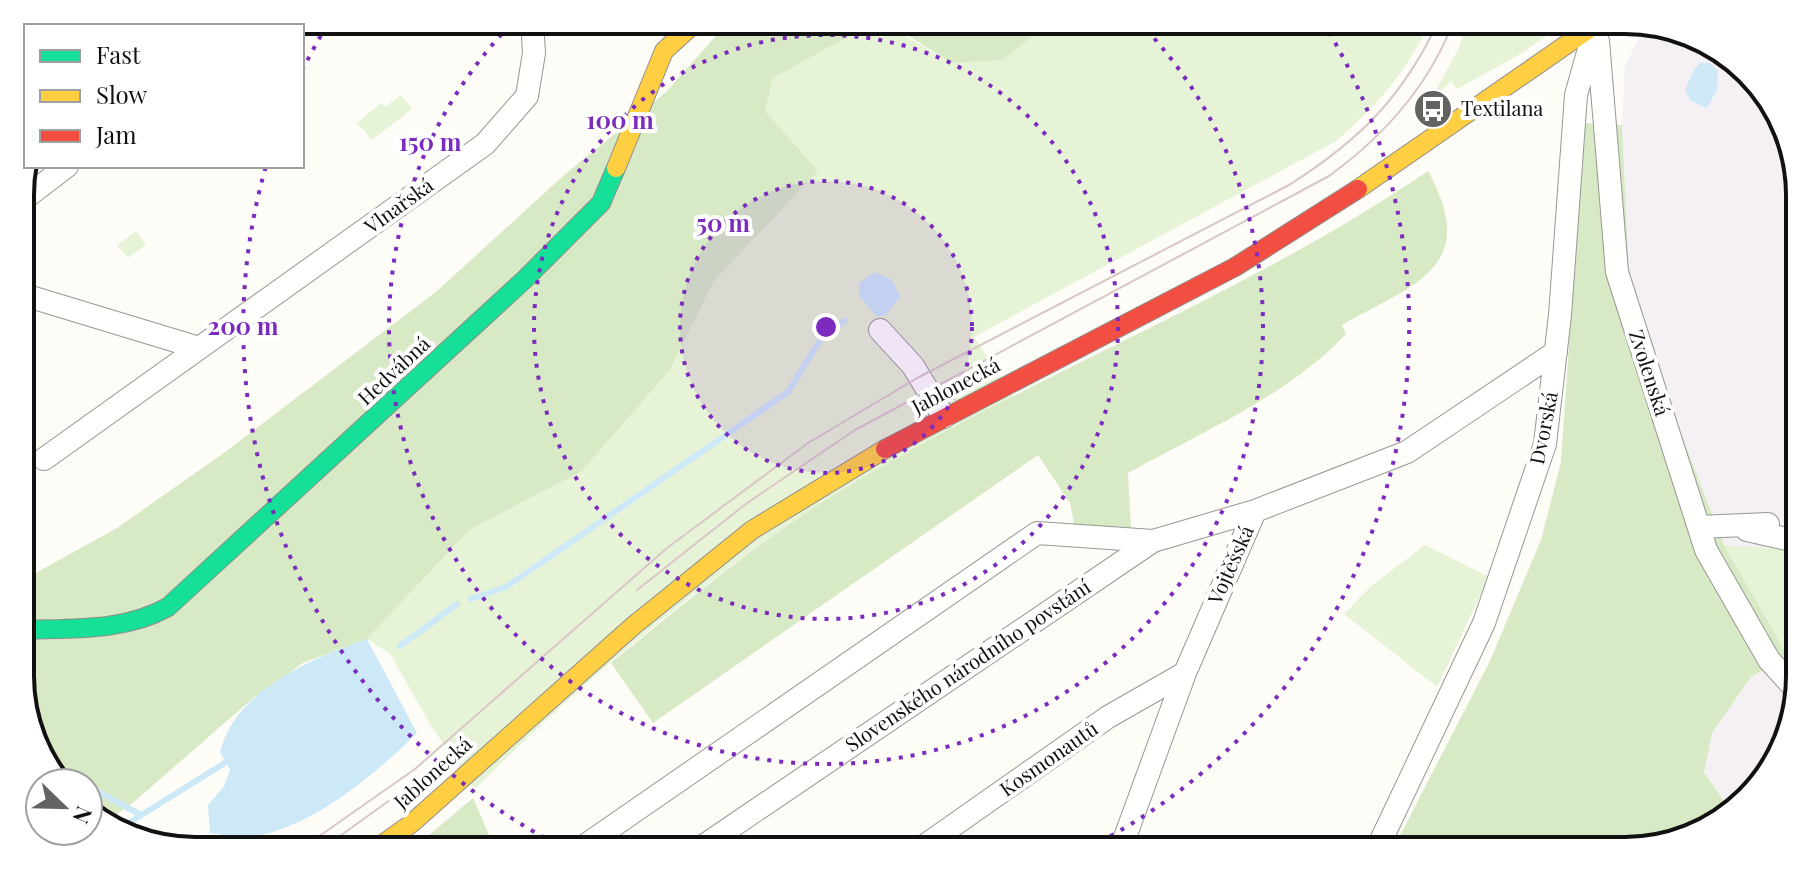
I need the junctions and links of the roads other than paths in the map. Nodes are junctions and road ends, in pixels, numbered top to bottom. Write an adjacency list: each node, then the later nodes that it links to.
1 (533, 34): 10 (street, Vlnařská)
2 (683, 34): 20 (main road, Hedvábná)
3 (1582, 34): 12 (main road, Jablonecká)
4 (1595, 34): 11 (street, Dvorská)
5 (1600, 34): 16 (street, Zvolenská)
6 (64, 168): 7 (street)
7 (34, 191)
8 (34, 298): 10 (street)
9 (880, 330): 12 (street)
10 (199, 348): 13 (street, Vlnařská)
11 (1556, 352): 14 (street, Vojtěšská); 28 (street, Dvorská)
12 (944, 417): 23 (main road, Jablonecká)
13 (44, 459)
14 (1255, 511): 19 (street, Slovenského národního povstání); 21 (street, Vojtěšská)
15 (1768, 524): 17 (street)
16 (1699, 527): 17 (street); 22 (street, Zvolenská)
17 (1738, 527): 18 (street)
18 (1786, 540)
19 (1153, 541): 24 (street); 25 (street, Slovenského národního povstání)
20 (34, 629)
21 (1185, 673): 26 (street, Kosmonautů); 27 (street, Vojtěšská)
22 (1786, 679)
23 (392, 837)
24 (597, 837)
25 (717, 837)
26 (937, 837)
27 (1125, 837)
28 (1383, 837)

